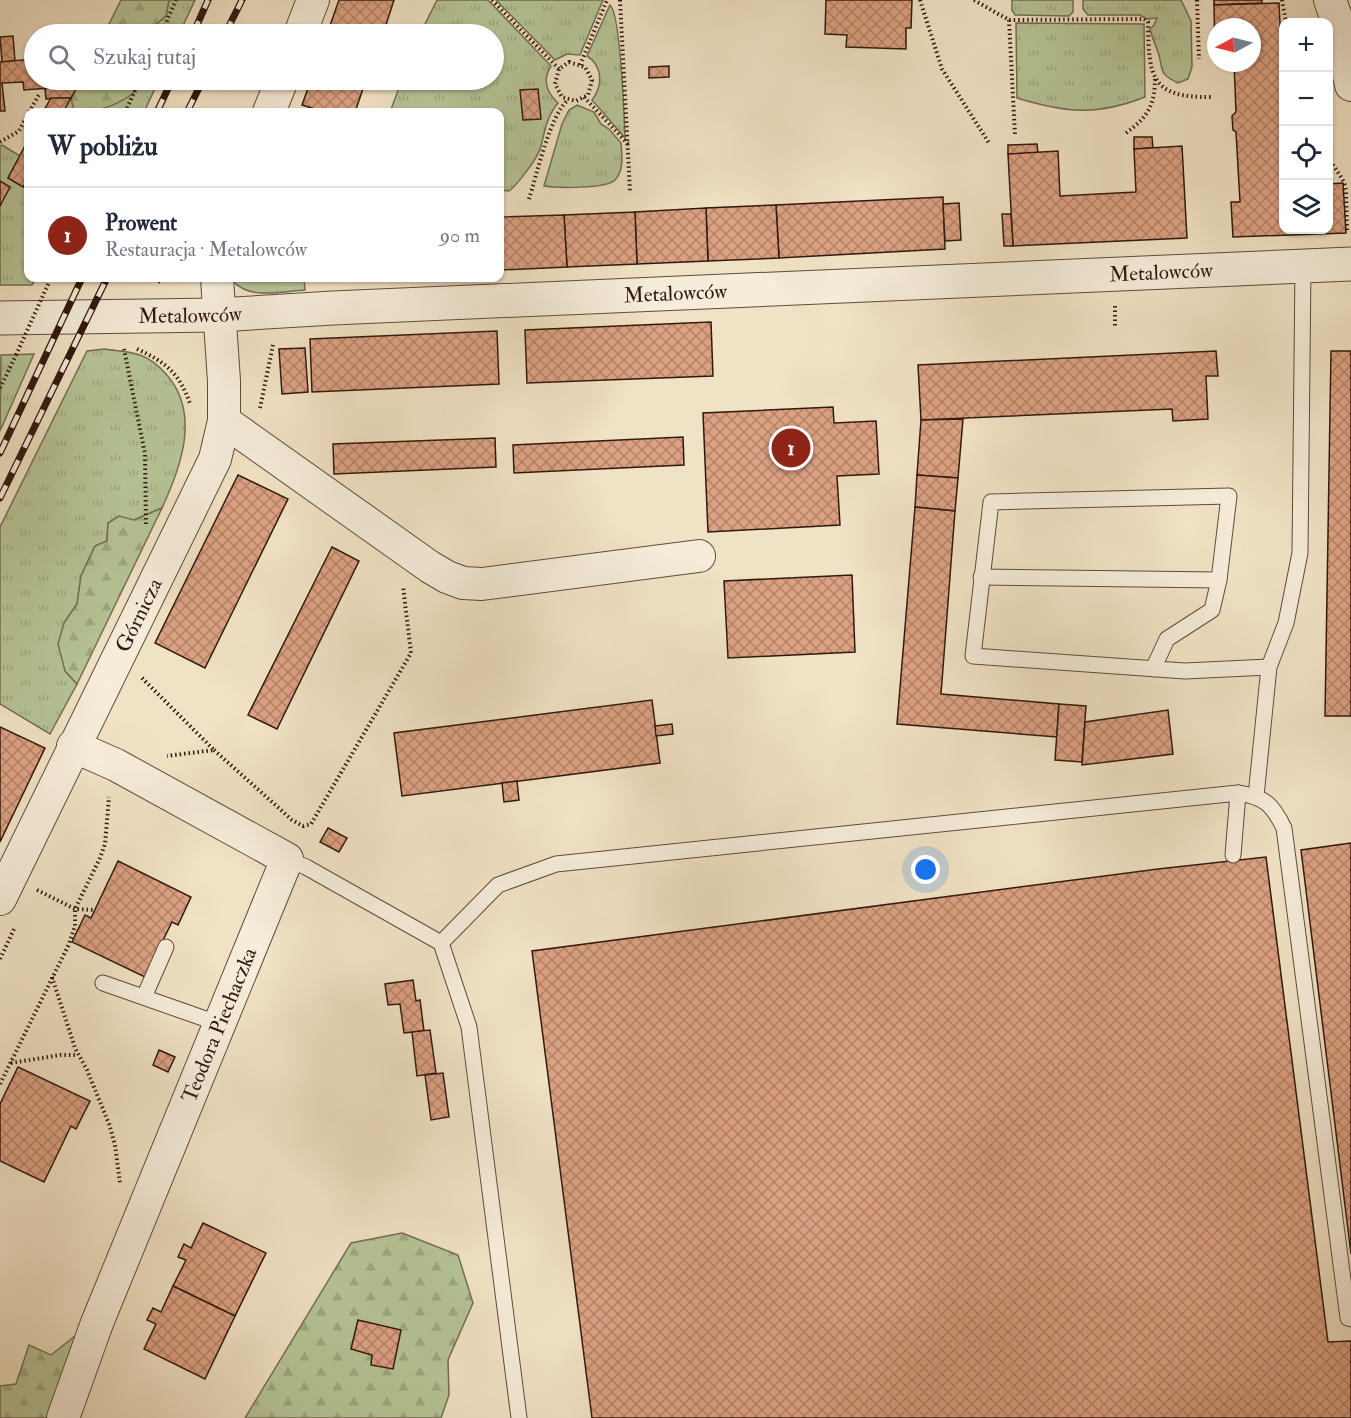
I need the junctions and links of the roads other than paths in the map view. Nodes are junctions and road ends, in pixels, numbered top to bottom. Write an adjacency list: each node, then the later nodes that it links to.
1 (313, 0): 3 (street)
2 (1330, 0): 4 (street)
3 (304, 24)
4 (1351, 85)
5 (278, 90): 6 (street)
6 (271, 108)
7 (1351, 264): 8 (street, Metalowców)
8 (1303, 266): 10 (street, Metalowców); 16 (lane)
9 (216, 282): 10 (street, Górnicza)
10 (218, 315): 11 (street, Metalowców); 12 (street, Górnicza)
11 (0, 318)
12 (224, 421): 13 (street); 18 (street, Górnicza)
13 (699, 556)
14 (981, 577): 15 (lane); 15 (lane); 17 (lane)
15 (1220, 580): 17 (lane)
16 (1269, 667): 17 (lane); 20 (lane)
17 (1153, 669)
18 (73, 746): 22 (street); 23 (street, Górnicza)
19 (1238, 793): 20 (lane); 21 (lane); 24 (lane)
20 (1256, 796): 29 (lane)
21 (1233, 855)
22 (287, 859): 24 (lane); 28 (street, Teodora Piechaczka)
23 (0, 899)
24 (441, 943): 31 (lane)
25 (166, 947): 27 (lane)
26 (103, 982): 27 (lane)
27 (144, 997): 28 (lane)
28 (220, 1024): 30 (street, Teodora Piechaczka)
29 (1351, 1319)
30 (63, 1418)
31 (519, 1418)

